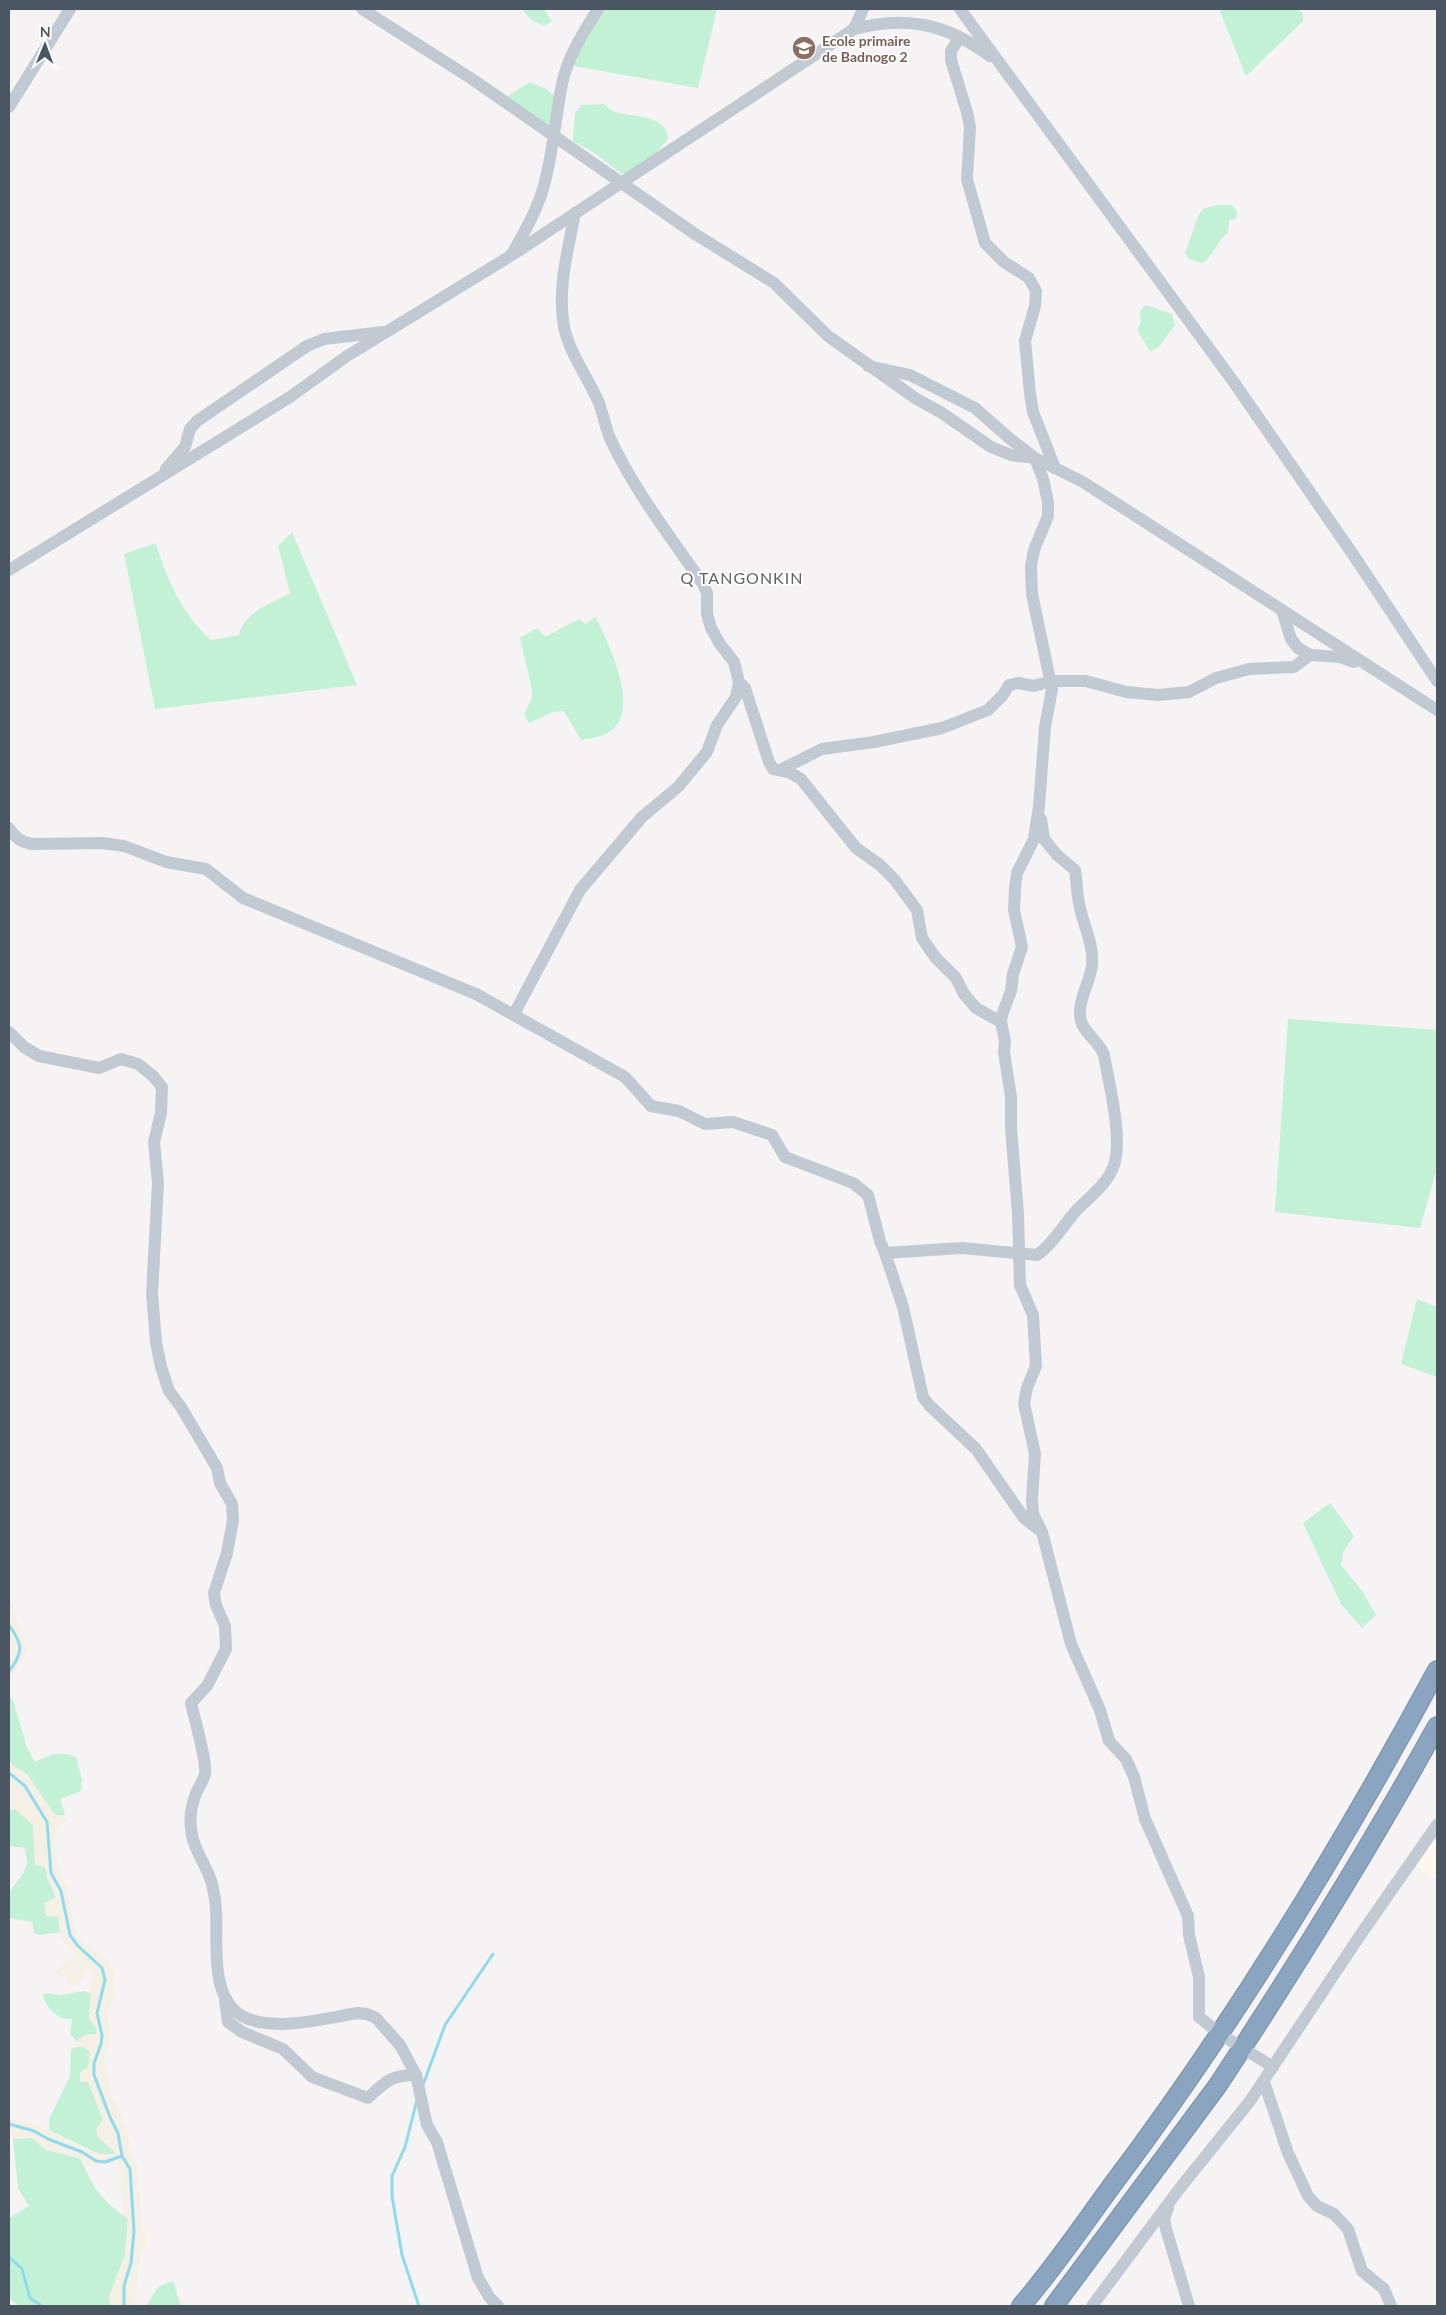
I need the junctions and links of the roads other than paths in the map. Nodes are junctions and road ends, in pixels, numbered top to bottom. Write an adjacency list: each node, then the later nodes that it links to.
1 (70, 9): 9 (street)
2 (362, 9): 10 (street)
3 (598, 9): 10 (street)
4 (863, 9): 6 (street)
5 (960, 9): 8 (street)
6 (854, 29): 7 (street); 11 (street)
7 (960, 37): 8 (street); 17 (street)
8 (1000, 64): 24 (street)
9 (9, 107)
10 (554, 137): 11 (street); 13 (street)
11 (622, 183): 12 (street); 15 (street)
12 (576, 213): 13 (street); 25 (street)
13 (512, 255): 14 (street)
14 (388, 331): 18 (street); 18 (street)
15 (868, 366): 16 (street); 16 (street)
16 (1035, 458): 17 (street); 23 (street)
17 (1055, 468): 20 (street)
18 (158, 478): 19 (street)
19 (9, 570)
20 (1282, 610): 21 (street); 22 (street)
21 (1310, 655): 22 (street); 23 (street)
22 (1375, 670): 26 (street)
23 (1051, 681): 27 (street); 28 (street)
24 (1437, 681)
25 (739, 682): 27 (street); 30 (street)
26 (1437, 710)
27 (780, 770): 31 (street)
28 (1039, 806): 31 (street); 34 (street)
29 (9, 828): 30 (street)
30 (514, 1014): 33 (street)
31 (1001, 1022): 34 (street)
32 (9, 1032): 39 (street)
33 (885, 1253): 34 (street); 35 (street)
34 (1020, 1253): 35 (street)
35 (1042, 1532): 40 (street)
36 (1437, 1670): 40 (highway)
37 (1437, 1726): 41 (highway)
38 (1437, 1825): 42 (street)
39 (224, 1994): 43 (street); 43 (street)
40 (1220, 2034): 41 (street); 47 (highway)
41 (1243, 2047): 42 (street); 48 (highway)
42 (1273, 2067): 44 (street)
43 (416, 2075): 46 (street)
44 (1264, 2082): 45 (street); 51 (street)
45 (1170, 2202): 49 (street); 50 (street)
46 (498, 2306)
47 (1021, 2306)
48 (1054, 2306)
49 (1092, 2306)
50 (1189, 2306)
51 (1391, 2306)

